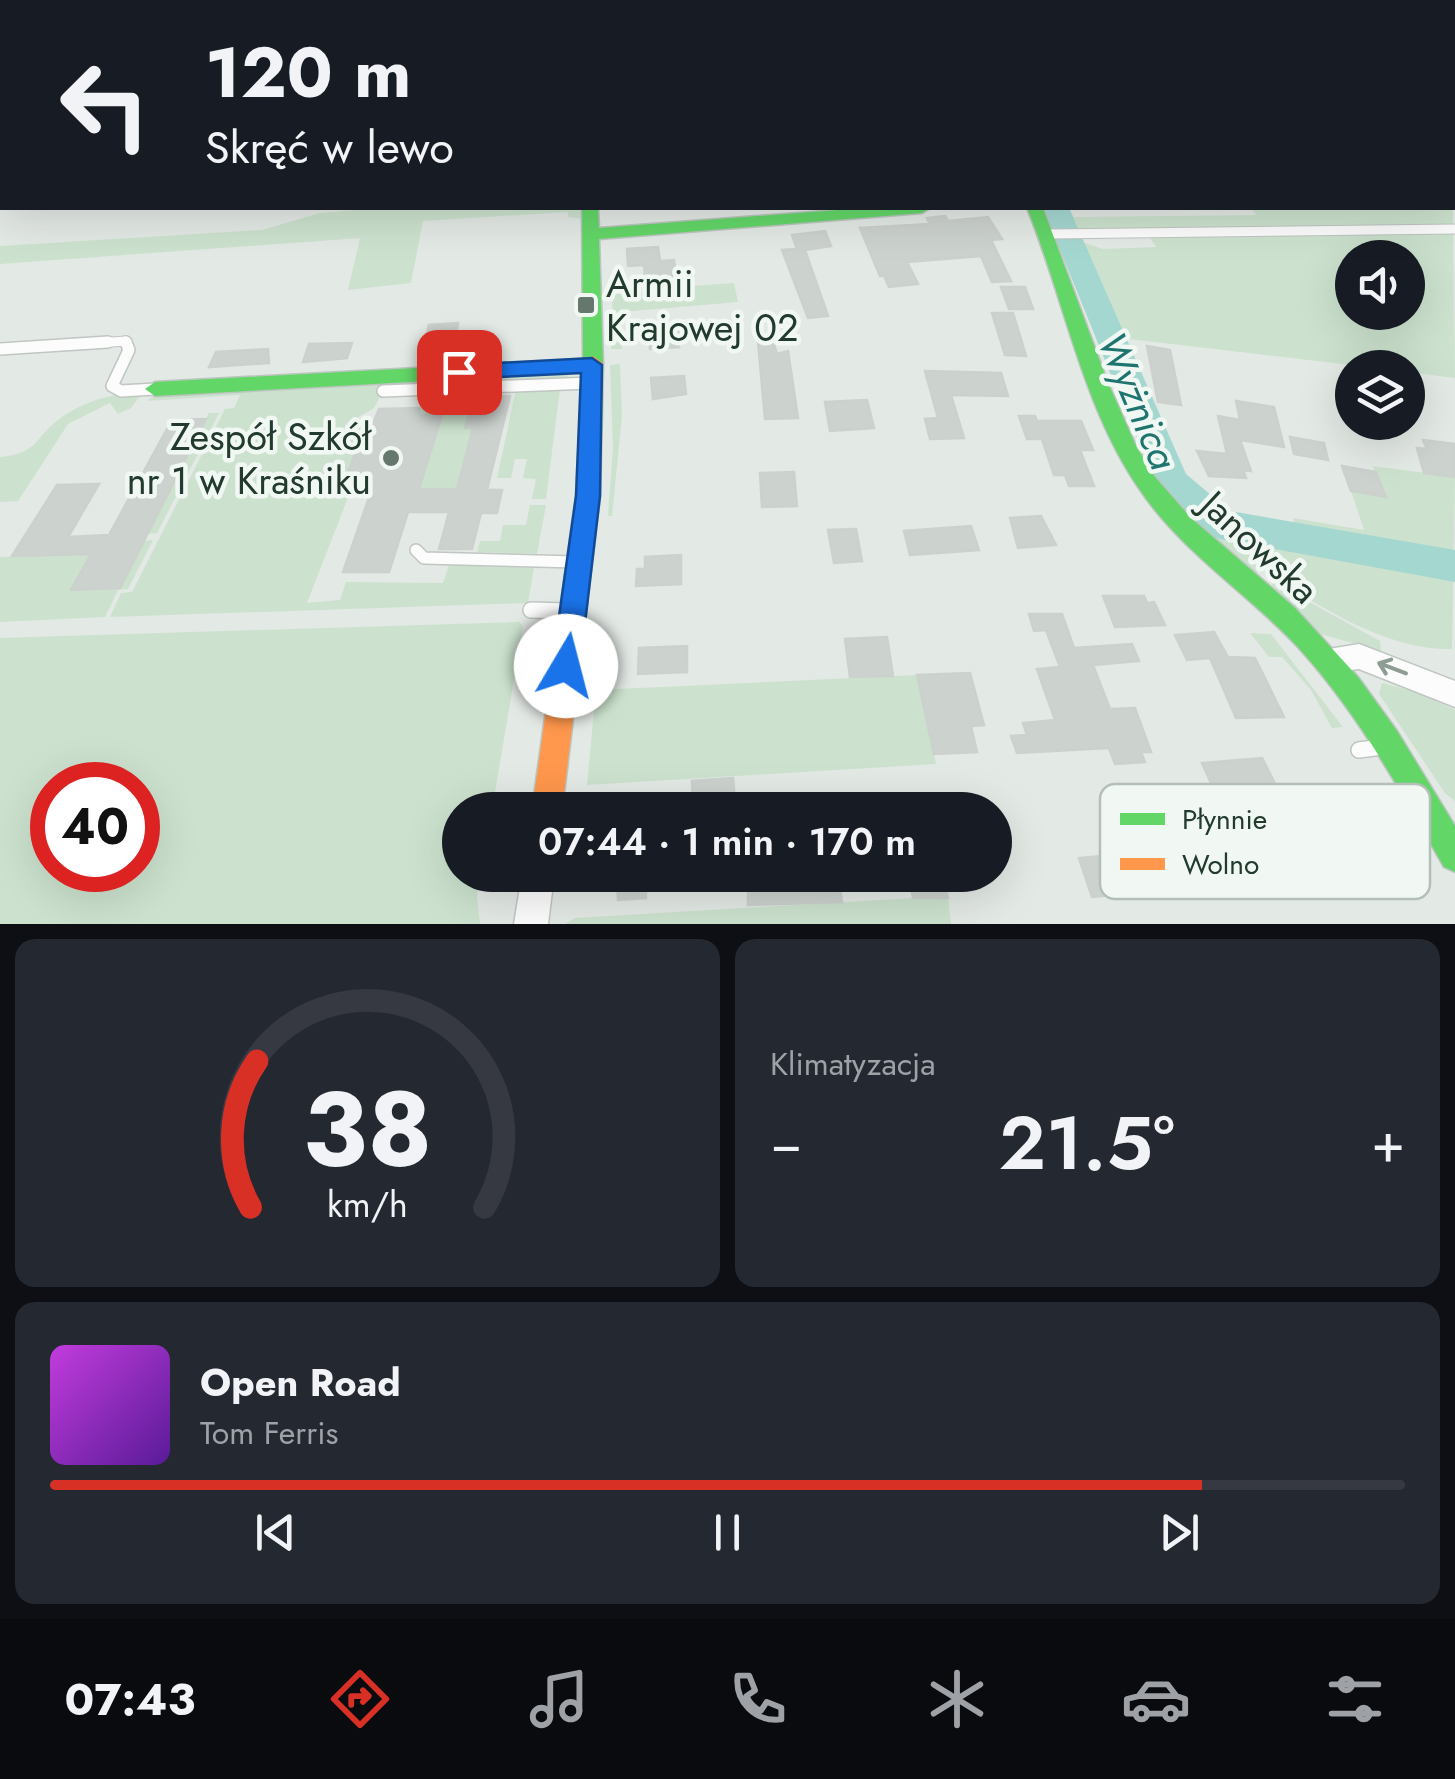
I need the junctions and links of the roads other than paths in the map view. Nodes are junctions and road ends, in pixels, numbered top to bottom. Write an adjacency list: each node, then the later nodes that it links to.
1 (590, 210): 5 (street)
2 (897, 210): 5 (street)
3 (1038, 210): 6 (street, Janowska)
4 (1455, 229): 6 (lane)
5 (593, 234): 8 (street)
6 (1069, 235): 15 (street, Janowska)
7 (0, 348): 9 (lane)
8 (592, 374): 9 (street); 10 (lane); 12 (street)
9 (155, 389)
10 (383, 391)
11 (416, 550): 12 (lane)
12 (581, 562): 14 (street)
13 (531, 610): 14 (lane)
14 (574, 611): 20 (street)
15 (1327, 660): 16 (street, one-way to 15); 17 (street, Janowska)
16 (1455, 694)
17 (1386, 746): 18 (lane); 19 (street, Janowska)
18 (1359, 750)
19 (1411, 784)
20 (549, 792)
21 (1430, 812): 22 (street, Janowska)
22 (1452, 845)
23 (535, 892): 24 (street)
24 (531, 924)

